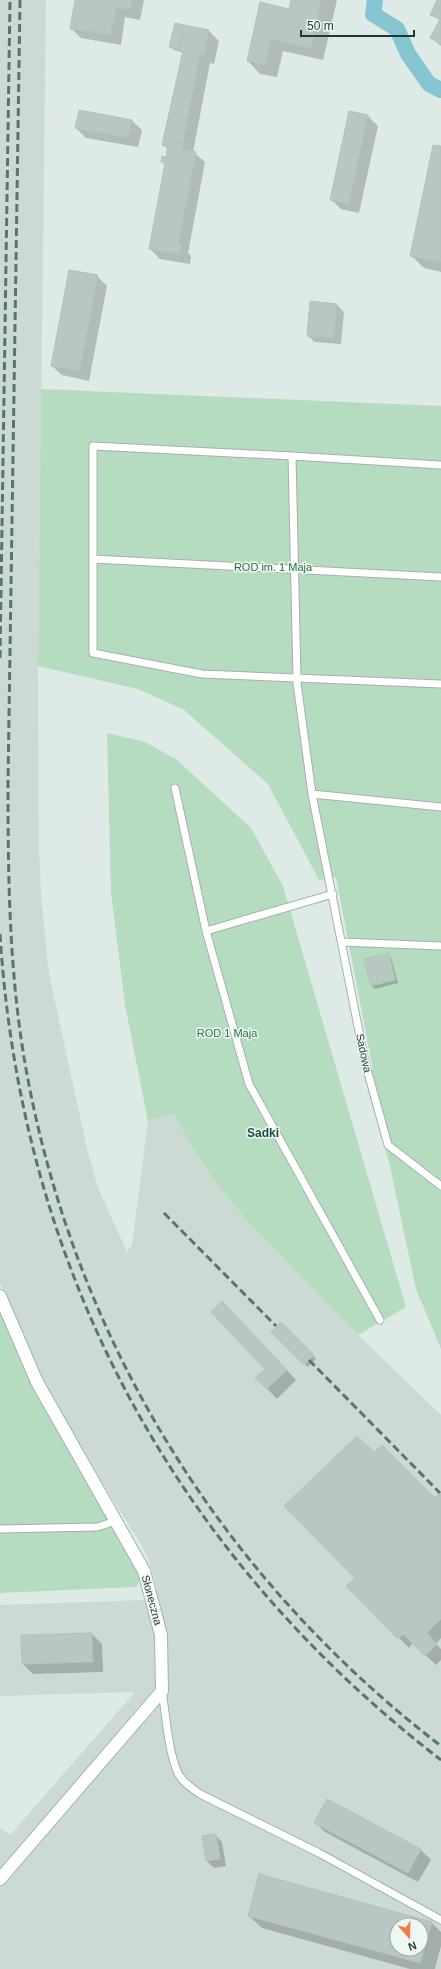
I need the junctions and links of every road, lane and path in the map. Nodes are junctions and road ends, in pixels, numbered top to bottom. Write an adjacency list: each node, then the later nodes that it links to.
1 (292, 456): 2 (lane); 3 (lane); 4 (lane, Sadowa)
2 (441, 465)
3 (93, 558): 4 (lane); 6 (lane)
4 (294, 570): 5 (lane); 6 (lane, Sadowa)
5 (441, 577)
6 (297, 678): 7 (lane); 9 (lane, Sadowa)
7 (441, 684)
8 (175, 788): 12 (lane)
9 (312, 794): 10 (lane); 11 (lane, Sadowa)
10 (441, 807)
11 (333, 894): 12 (lane); 13 (lane, Sadowa)
12 (206, 931): 17 (lane)
13 (342, 942): 14 (lane); 15 (lane, Sadowa)
14 (441, 946)
15 (441, 1186)
16 (0, 1296): 18 (street, Słoneczna)
17 (380, 1320)
18 (116, 1521): 19 (lane); 20 (street, Słoneczna)
19 (0, 1529)
20 (162, 1691): 21 (street); 22 (lane)
21 (0, 1879)
22 (441, 1920)

